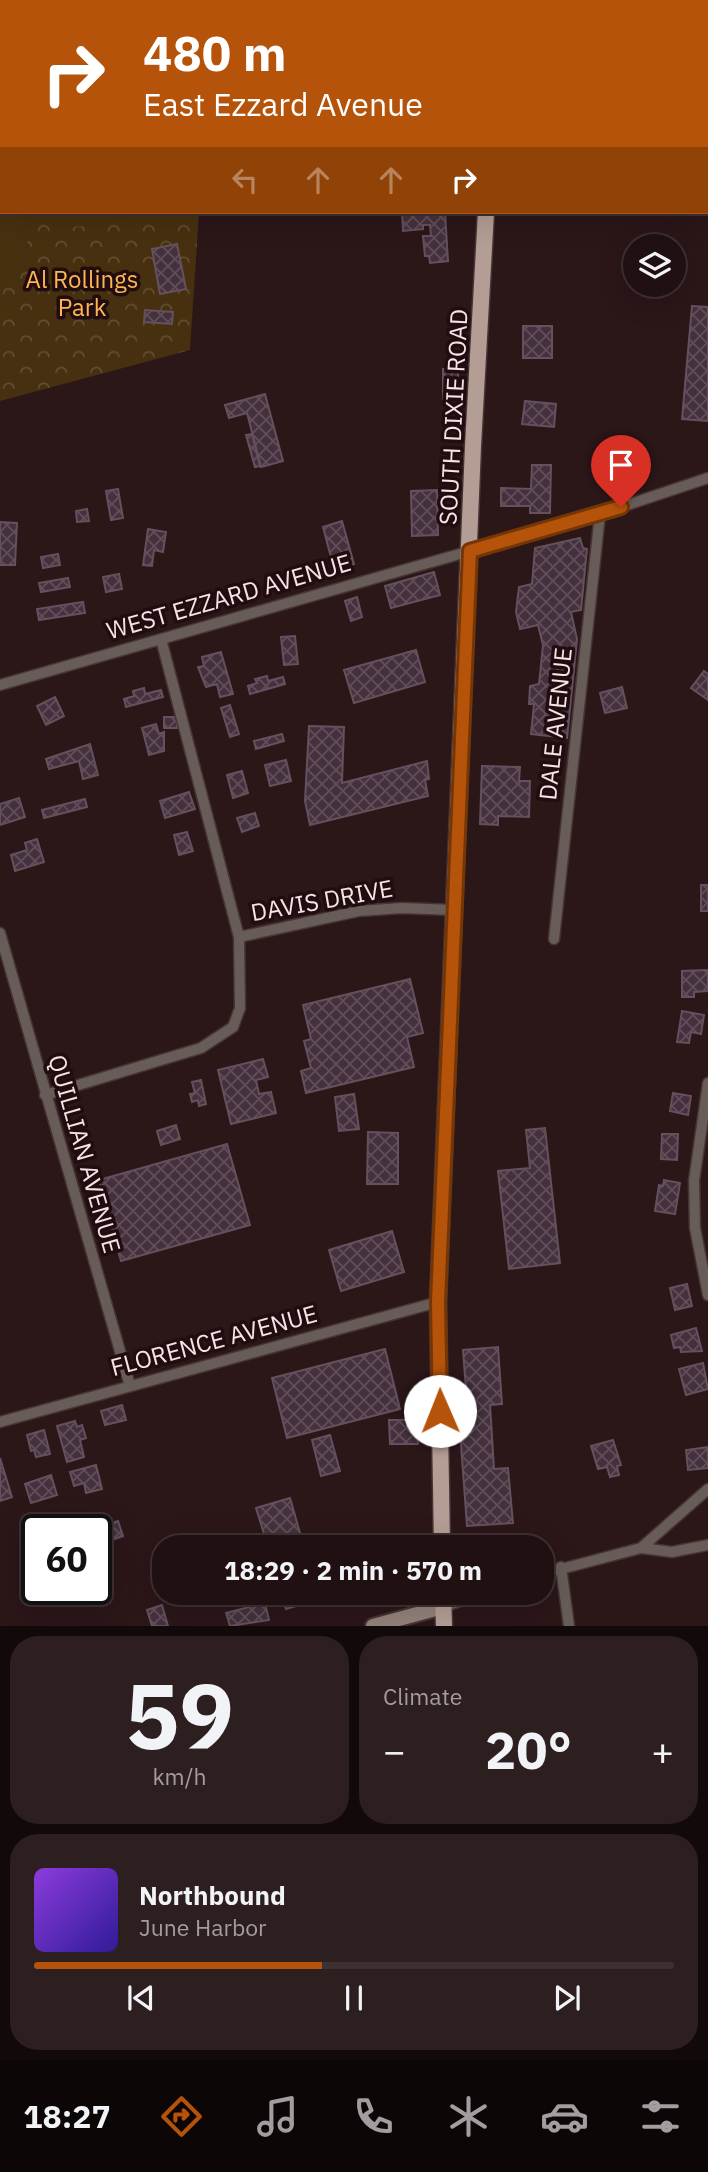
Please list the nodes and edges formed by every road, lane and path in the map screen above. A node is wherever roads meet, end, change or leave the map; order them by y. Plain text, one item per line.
1 (486, 214) edge
2 (708, 478) edge
3 (600, 514) junction
4 (470, 551) junction
5 (161, 639) junction
6 (0, 685) edge
7 (454, 910) junction
8 (0, 933) edge
9 (239, 937) junction
10 (554, 939) dead end
11 (708, 1083) edge
12 (45, 1095) junction
13 (708, 1295) edge
14 (438, 1302) junction
15 (130, 1386) junction
16 (0, 1422) edge
17 (708, 1489) edge
18 (442, 1535) edge
19 (708, 1545) edge
20 (641, 1548) junction
21 (561, 1567) junction
22 (554, 1570) edge
23 (430, 1605) edge
24 (443, 1605) edge
25 (373, 1626) edge
26 (444, 1626) edge
27 (569, 1626) edge

1 - 4 main road, SOUTH DIXIE ROAD
2 - 3 street, WEST EZZARD AVENUE
3 - 4 street, WEST EZZARD AVENUE
3 - 10 street, DALE AVENUE
4 - 5 street, WEST EZZARD AVENUE
4 - 7 main road, SOUTH DIXIE ROAD
5 - 6 street, WEST EZZARD AVENUE
5 - 9 street
7 - 9 street, DAVIS DRIVE
7 - 14 main road, SOUTH DIXIE ROAD
8 - 12 street, QUILLIAN AVENUE
9 - 12 street, DAVIS DRIVE
11 - 13 street
12 - 15 street, QUILLIAN AVENUE
14 - 15 street, FLORENCE AVENUE
14 - 18 main road, SOUTH DIXIE ROAD
15 - 16 street, FLORENCE AVENUE
17 - 20 street
19 - 20 street
20 - 21 street
21 - 22 street
21 - 27 street
23 - 25 street
24 - 26 main road

